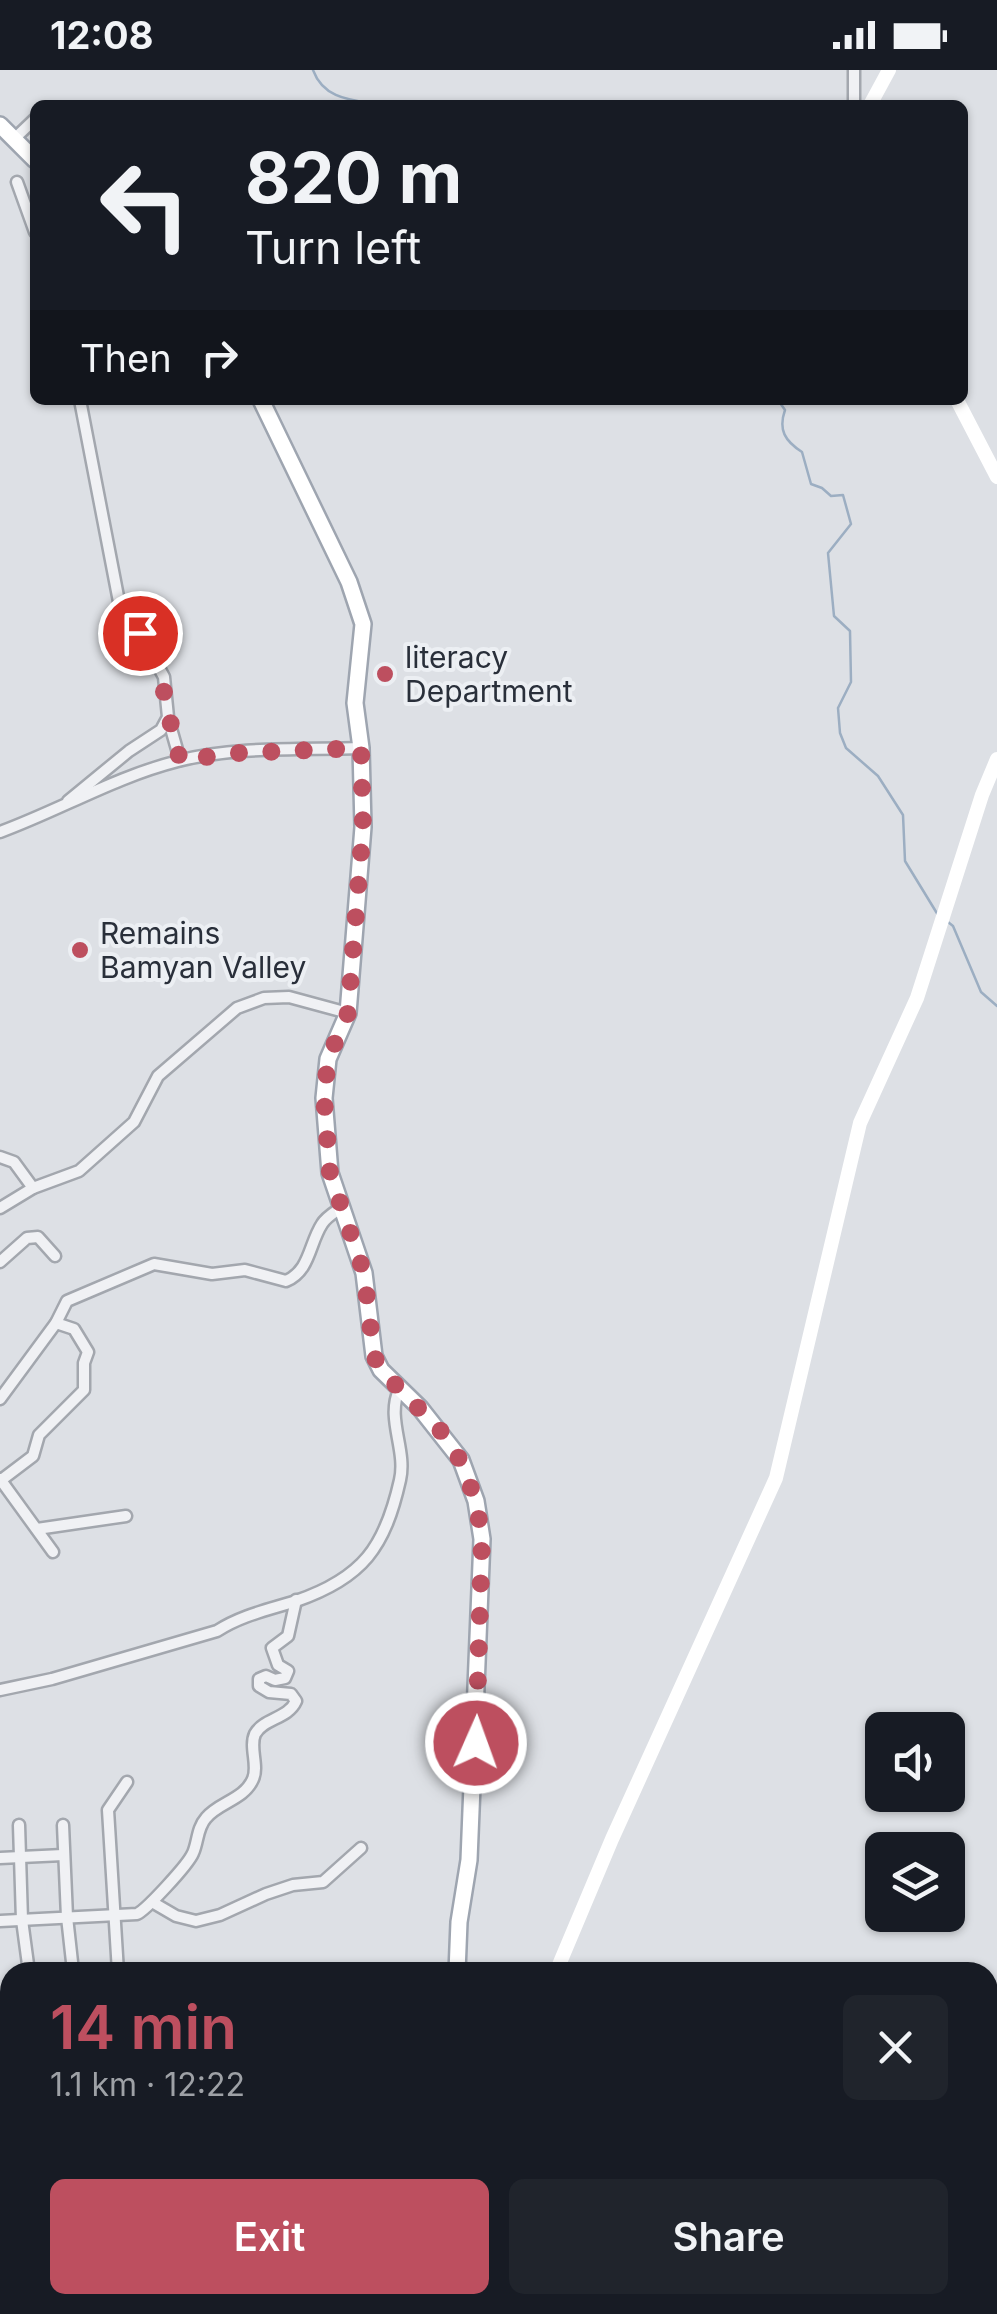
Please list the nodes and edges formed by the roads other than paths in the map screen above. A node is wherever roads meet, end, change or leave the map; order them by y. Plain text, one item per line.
1 (854, 70) edge
2 (888, 70) edge
3 (854, 100) edge
4 (873, 100) edge
5 (30, 124) edge
6 (0, 125) edge
7 (13, 140) junction
8 (30, 155) edge
9 (17, 182) dead end
10 (30, 218) edge
11 (81, 405) edge
12 (263, 405) edge
13 (959, 405) edge
14 (997, 476) edge
15 (168, 717) junction
16 (361, 748) junction
17 (997, 759) edge
18 (180, 760) junction
19 (68, 801) junction
20 (0, 832) edge
21 (348, 1013) junction
22 (0, 1156) edge
23 (32, 1188) junction
24 (342, 1207) junction
25 (0, 1208) edge
26 (55, 1256) dead end
27 (0, 1262) edge
28 (56, 1323) junction
29 (399, 1390) junction
30 (0, 1400) edge
31 (0, 1480) edge
32 (126, 1516) dead end
33 (37, 1529) junction
34 (54, 1552) dead end
35 (296, 1600) junction
36 (0, 1690) edge
37 (127, 1782) dead end
38 (19, 1824) dead end
39 (63, 1825) dead end
40 (361, 1848) dead end
41 (63, 1855) junction
42 (20, 1857) junction
43 (0, 1858) edge
44 (152, 1902) junction
45 (112, 1914) junction
46 (66, 1918) junction
47 (22, 1920) junction
48 (0, 1921) edge
49 (28, 1962) edge
50 (73, 1962) edge
51 (117, 1962) edge
52 (457, 1962) edge
53 (560, 1962) edge

1 - 3 street
2 - 4 main road
5 - 7 street
6 - 7 main road
7 - 8 main road
9 - 10 street
11 - 15 street
12 - 16 main road
13 - 14 main road
15 - 18 street
15 - 19 street
16 - 18 street
16 - 21 main road
17 - 53 main road
18 - 19 street
19 - 20 street
21 - 23 street
21 - 24 main road
22 - 23 street
23 - 25 street
24 - 28 street
24 - 29 main road
26 - 27 street
28 - 30 street
28 - 31 street
29 - 35 street
29 - 52 main road
31 - 33 street
32 - 33 street
33 - 34 street
35 - 36 street
35 - 44 street
37 - 45 street
38 - 42 street
39 - 41 street
40 - 44 street
41 - 42 street
41 - 46 street
42 - 43 street
42 - 47 street
44 - 45 street
45 - 46 street
45 - 51 street
46 - 47 street
46 - 50 street
47 - 48 street
47 - 49 street

